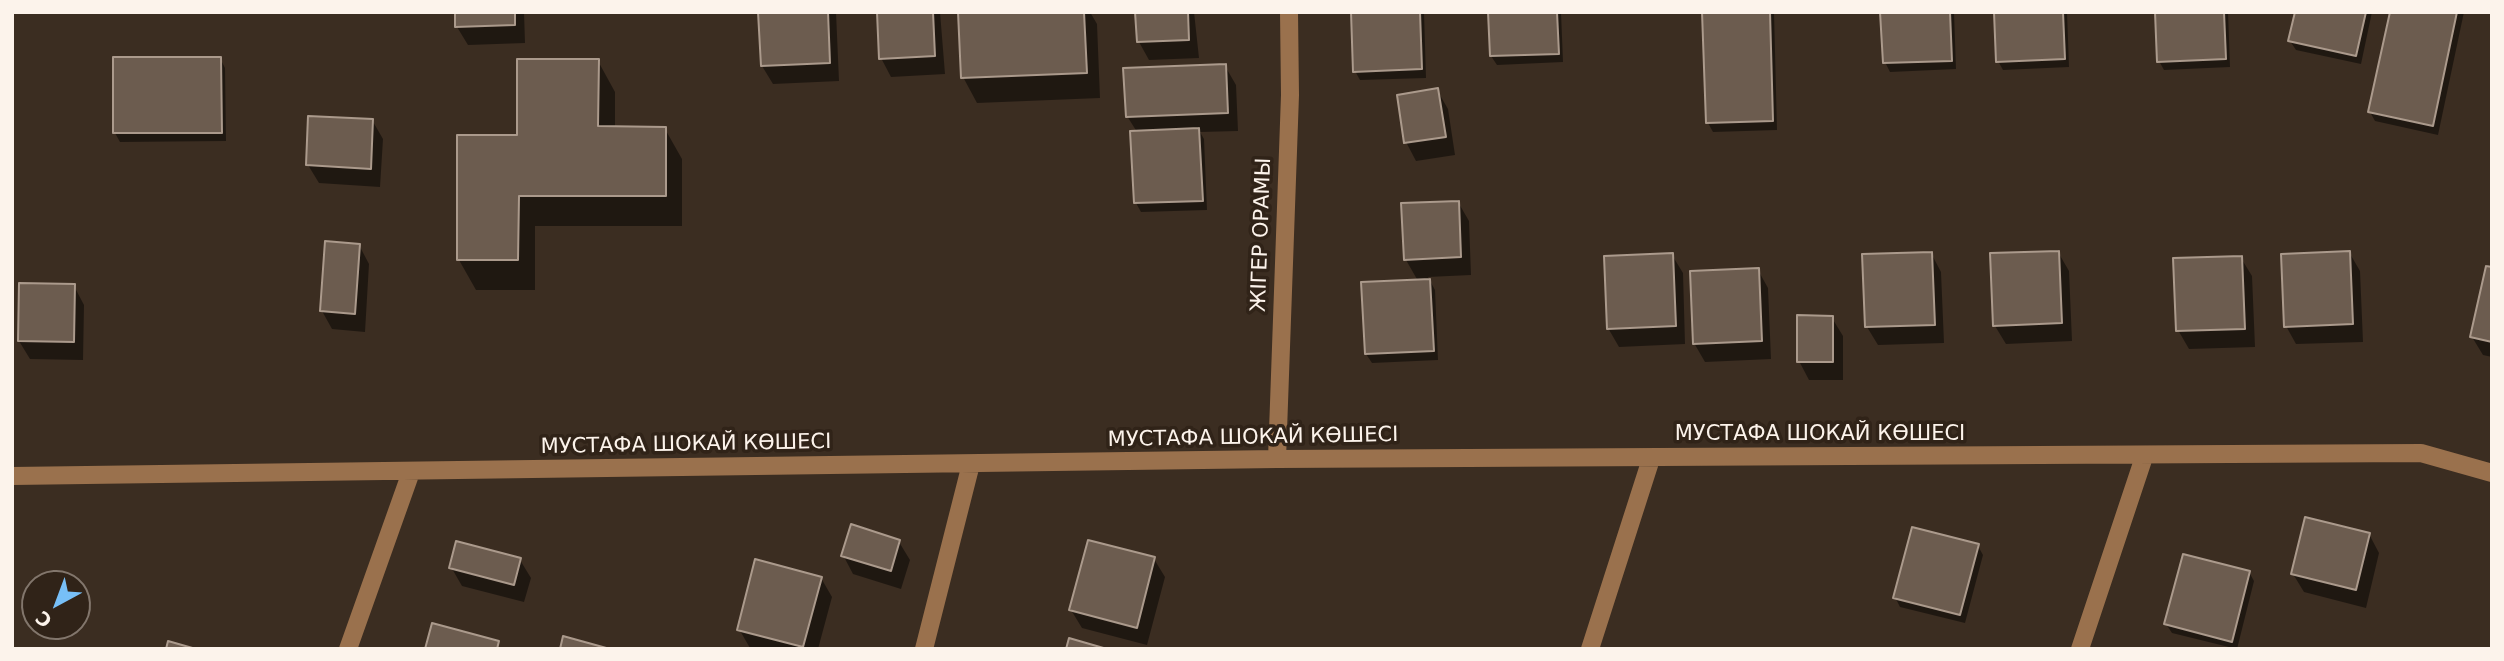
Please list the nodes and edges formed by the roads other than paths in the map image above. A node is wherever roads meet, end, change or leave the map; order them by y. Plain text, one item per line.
1 (1289, 12) edge
2 (2144, 457) junction
3 (1278, 459) junction
4 (1651, 459) junction
5 (971, 464) junction
6 (411, 472) junction
7 (2492, 473) edge
8 (12, 476) edge
9 (348, 649) edge
10 (924, 649) edge
11 (1590, 649) edge
12 (2080, 649) edge

1 - 3 street, ЖІГЕР ОРАМЫ
2 - 4 street, МУСТАФА ШОКАЙ КӨШЕСІ
2 - 7 street, МУСТАФА ШОКАЙ КӨШЕСІ
2 - 12 street
3 - 4 street, МУСТАФА ШОКАЙ КӨШЕСІ
3 - 5 street, МУСТАФА ШОКАЙ КӨШЕСІ
4 - 11 street
5 - 6 street, МУСТАФА ШОКАЙ КӨШЕСІ
5 - 10 street
6 - 8 street, МУСТАФА ШОКАЙ КӨШЕСІ
6 - 9 street

